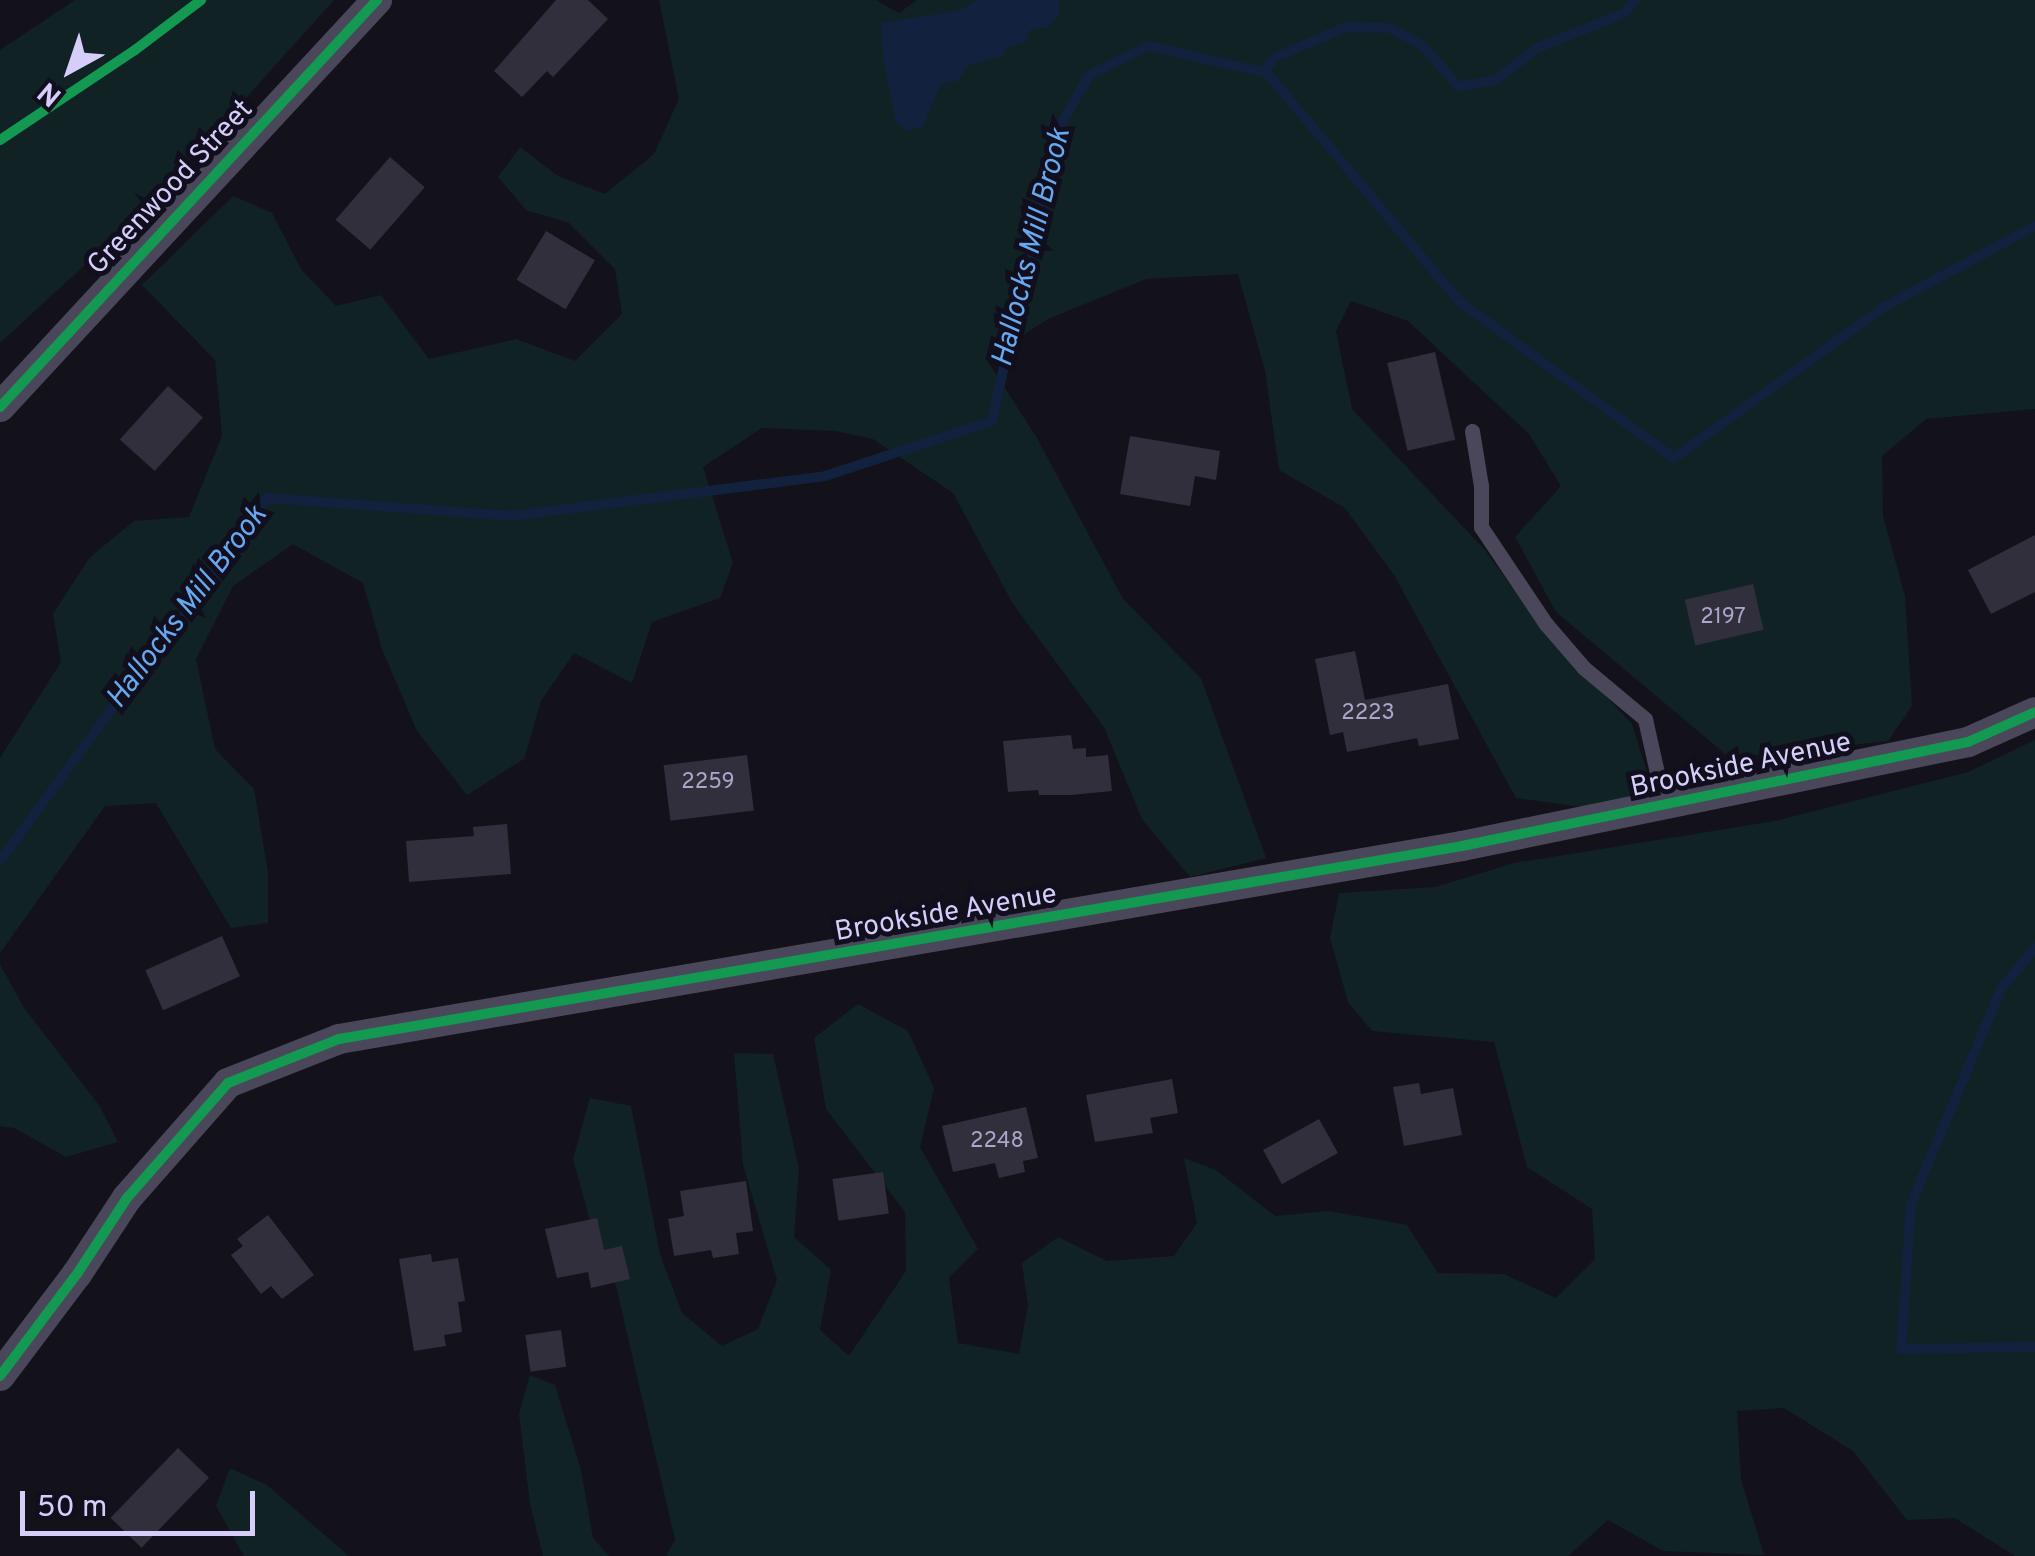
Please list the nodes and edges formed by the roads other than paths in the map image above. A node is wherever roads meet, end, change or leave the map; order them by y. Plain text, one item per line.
1 (376, 0) edge
2 (0, 406) edge
3 (1472, 431) dead end
4 (2035, 712) edge
5 (1664, 804) junction
6 (0, 1376) edge

1 - 2 street, Greenwood Street
3 - 5 lane
4 - 5 street, Brookside Avenue
5 - 6 street, Brookside Avenue

